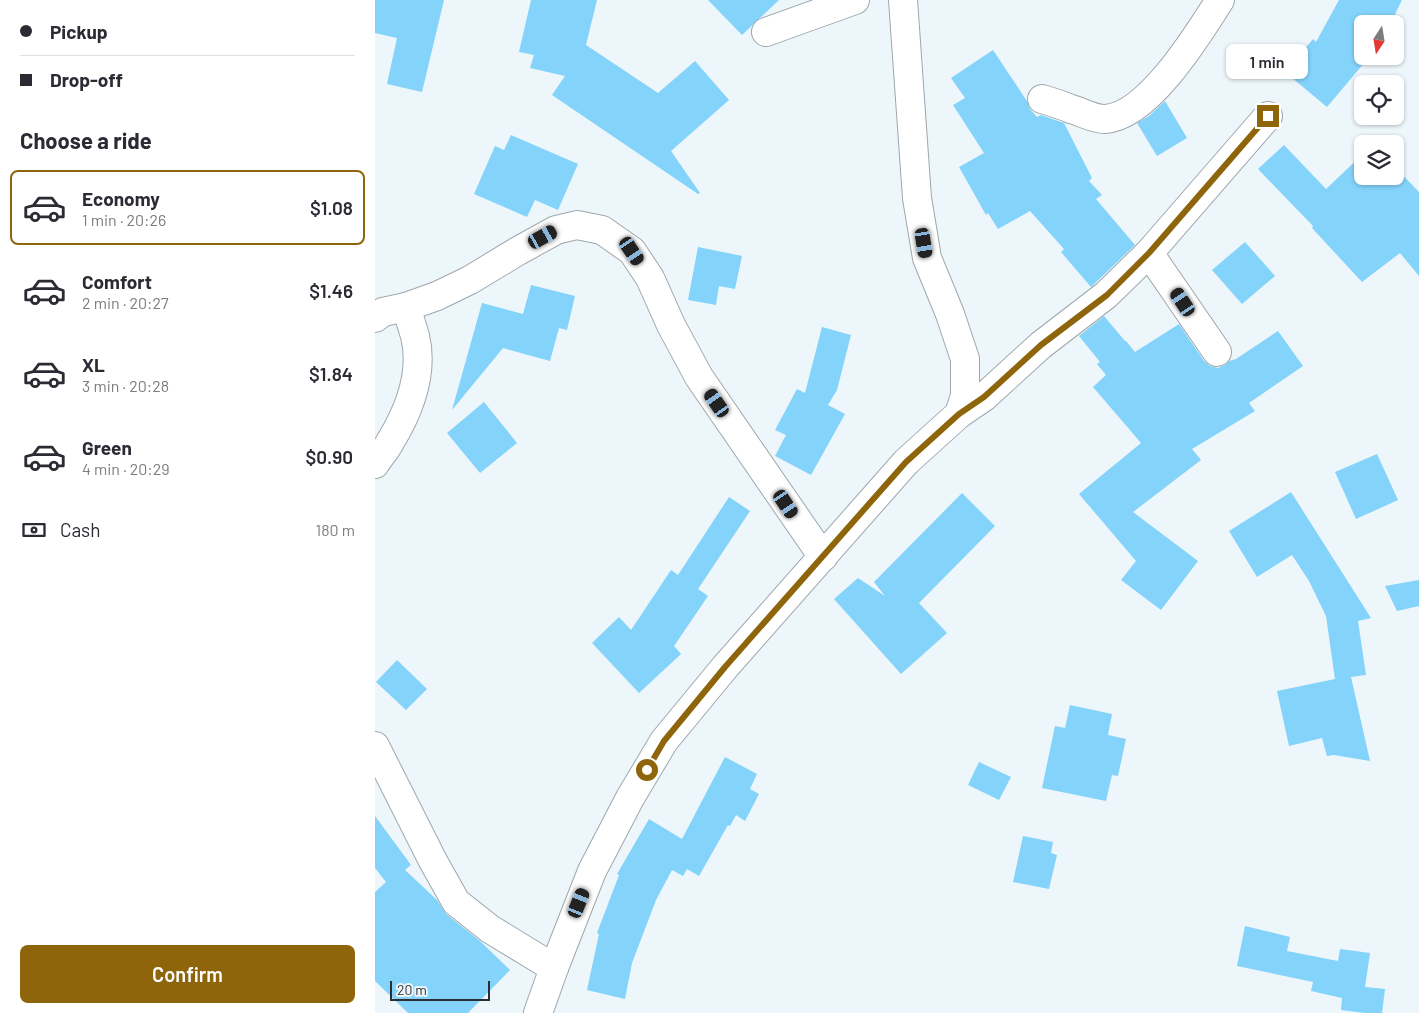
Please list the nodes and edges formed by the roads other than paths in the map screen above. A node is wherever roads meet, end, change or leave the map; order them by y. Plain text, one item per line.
1 (855, 0) edge
2 (903, 0) edge
3 (1220, 0) edge
4 (765, 32) dead end
5 (1042, 99) dead end
6 (1268, 116) dead end
7 (1149, 253) junction
8 (406, 307) junction
9 (375, 318) edge
10 (1217, 352) dead end
11 (959, 414) junction
12 (375, 464) edge
13 (823, 557) junction
14 (375, 746) edge
15 (554, 968) junction
16 (538, 1013) edge

1 - 4 street
2 - 11 street
3 - 5 street
6 - 7 street
7 - 10 street
7 - 11 street
8 - 9 street
8 - 12 street
8 - 13 street
11 - 13 street
13 - 15 street
14 - 15 street
15 - 16 street

